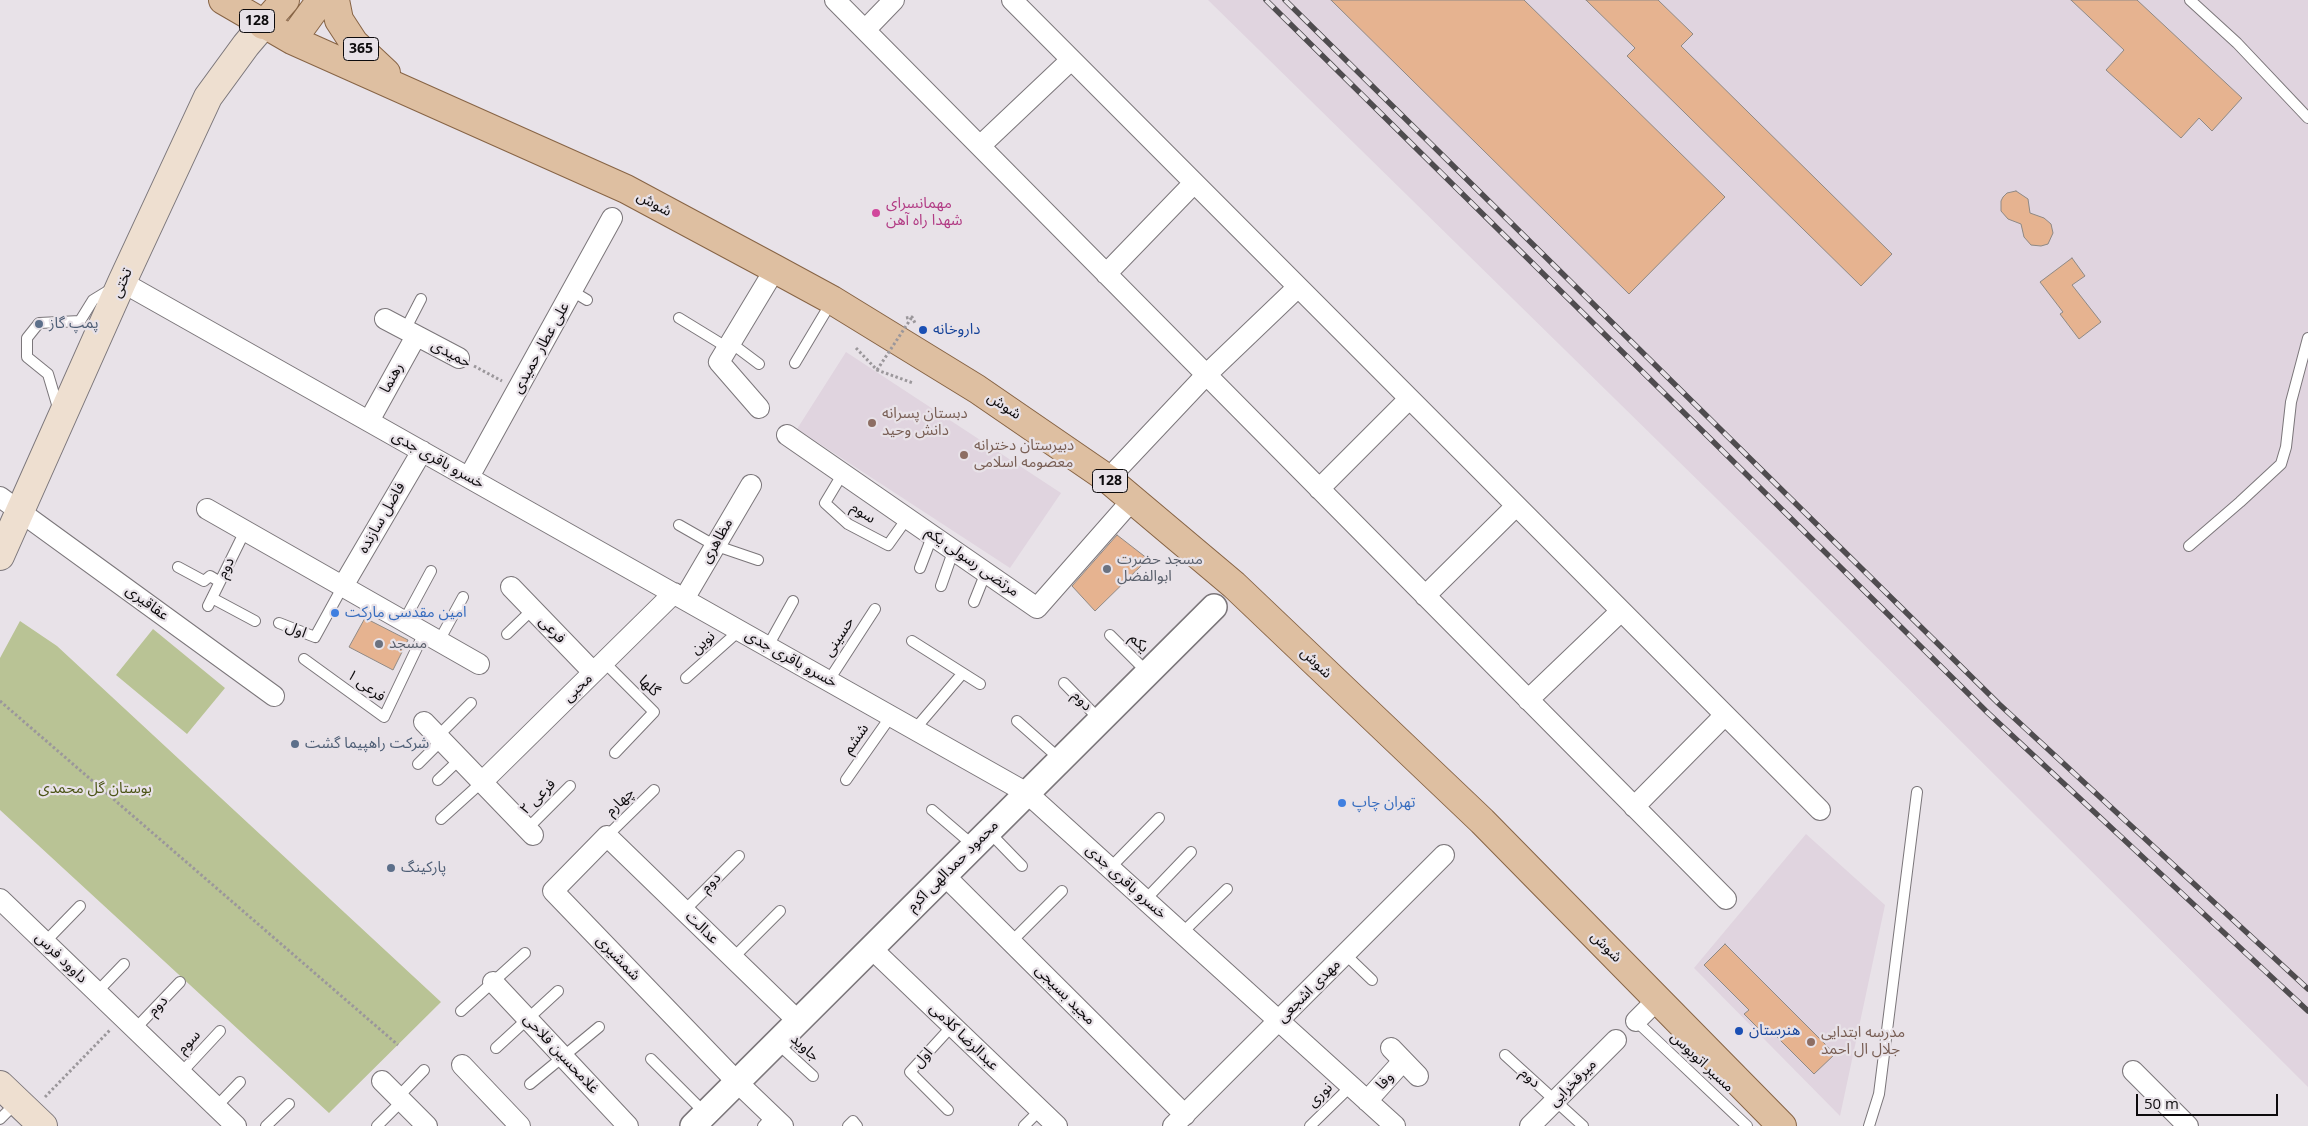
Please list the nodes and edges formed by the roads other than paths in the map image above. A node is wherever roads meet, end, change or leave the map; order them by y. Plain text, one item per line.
1 (223, 0) edge
2 (286, 0) edge
3 (318, 0) edge
4 (835, 0) edge
5 (894, 0) edge
6 (1012, 0) edge
7 (2190, 0) edge
8 (263, 25) junction
9 (865, 30) junction
10 (292, 40) junction
11 (1071, 60) junction
12 (402, 87) junction
13 (2308, 118) edge
14 (980, 146) junction
15 (1194, 183) junction
16 (612, 218) dead end
17 (775, 269) junction
18 (1106, 274) junction
19 (122, 282) junction
20 (1297, 288) junction
21 (421, 299) dead end
22 (832, 300) junction
23 (679, 318) dead end
24 (385, 319) dead end
25 (411, 333) junction
26 (2308, 338) edge
27 (726, 351) junction
28 (459, 358) road end
29 (795, 363) dead end
30 (759, 364) dead end
31 (1206, 375) junction
32 (1409, 399) junction
33 (759, 408) dead end
34 (61, 419) junction
35 (369, 421) junction
36 (788, 435) dead end
37 (422, 451) junction
38 (843, 473) junction
39 (469, 477) junction
40 (1108, 479) junction
41 (751, 485) dead end
42 (1319, 489) junction
43 (1133, 499) junction
44 (10, 505) edge
45 (1516, 506) junction
46 (207, 509) dead end
47 (908, 517) junction
48 (679, 525) dead end
49 (245, 531) junction
50 (933, 534) junction
51 (714, 545) junction
52 (2188, 546) dead end
53 (954, 549) junction
54 (0, 556) edge
55 (758, 560) dead end
56 (178, 567) dead end
57 (920, 568) dead end
58 (431, 571) dead end
59 (986, 572) junction
60 (220, 582) junction
61 (343, 586) junction
62 (942, 586) dead end
63 (511, 587) dead end
64 (679, 596) junction
65 (1425, 596) junction
66 (463, 597) dead end
67 (792, 601) dead end
68 (974, 602) dead end
69 (1214, 607) dead end
70 (533, 609) junction
71 (875, 609) dead end
72 (1621, 611) junction
73 (255, 621) dead end
74 (404, 621) junction
75 (279, 623) dead end
76 (740, 630) junction
77 (507, 634) dead end
78 (1110, 635) dead end
79 (432, 637) junction
80 (912, 641) dead end
81 (768, 646) junction
82 (304, 659) dead end
83 (479, 664) dead end
84 (598, 667) junction
85 (1147, 672) junction
86 (962, 674) junction
87 (686, 678) dead end
88 (828, 680) junction
89 (1064, 683) dead end
90 (980, 684) dead end
91 (274, 696) dead end
92 (1528, 700) junction
93 (471, 703) dead end
94 (1725, 715) junction
95 (891, 716) junction
96 (1100, 720) junction
97 (1017, 721) dead end
98 (424, 722) dead end
99 (915, 729) junction
100 (440, 738) junction
101 (614, 753) dead end
102 (460, 759) junction
103 (1060, 759) junction
104 (418, 764) dead end
105 (438, 780) dead end
106 (846, 780) dead end
107 (482, 782) junction
108 (570, 786) dead end
109 (654, 790) dead end
110 (1027, 792) junction
111 (1917, 792) dead end
112 (1634, 807) junction
113 (932, 810) dead end
114 (1820, 810) dead end
115 (1159, 818) dead end
116 (442, 819) dead end
117 (530, 832) joint
118 (607, 836) junction
119 (981, 838) junction
120 (1191, 852) dead end
121 (1444, 855) dead end
122 (739, 856) dead end
123 (1022, 866) dead end
124 (1110, 868) junction
125 (944, 875) junction
126 (1228, 889) dead end
127 (1062, 891) dead end
128 (0, 899) edge
129 (1726, 899) dead end
130 (1146, 900) junction
131 (80, 906) dead end
132 (684, 911) junction
133 (780, 911) dead end
134 (1182, 933) junction
135 (45, 942) junction
136 (1011, 942) junction
137 (871, 948) junction
138 (525, 954) dead end
139 (1345, 954) junction
140 (733, 958) junction
141 (124, 964) dead end
142 (1372, 980) dead end
143 (180, 982) dead end
144 (493, 982) junction
145 (558, 991) dead end
146 (97, 992) junction
147 (1658, 999) junction
148 (461, 1010) dead end
149 (527, 1018) junction
150 (798, 1021) junction
151 (1279, 1021) junction
152 (1636, 1021) joint
153 (129, 1023) junction
154 (599, 1026) dead end
155 (952, 1026) junction
156 (220, 1032) dead end
157 (1616, 1040) dead end
158 (776, 1042) junction
159 (496, 1048) dead end
160 (562, 1055) junction
161 (1505, 1055) dead end
162 (651, 1059) dead end
163 (462, 1064) dead end
164 (424, 1070) dead end
165 (2133, 1071) dead end
166 (181, 1073) junction
167 (813, 1076) dead end
168 (1418, 1076) dead end
169 (382, 1081) dead end
170 (240, 1082) dead end
171 (737, 1082) junction
172 (530, 1084) dead end
173 (1351, 1086) junction
174 (400, 1099) junction
175 (1368, 1101) junction
176 (1555, 1101) junction
177 (289, 1104) dead end
178 (216, 1107) junction
179 (948, 1110) dead end
180 (1040, 1110) junction
181 (699, 1120) edge
182 (1179, 1120) edge
183 (773, 1123) edge
184 (236, 1126) edge
185 (266, 1126) edge
186 (377, 1126) edge
187 (427, 1126) edge
188 (520, 1126) edge
189 (628, 1126) edge
190 (848, 1126) edge
191 (857, 1126) edge
192 (1024, 1126) edge
193 (1056, 1126) edge
194 (1310, 1126) edge
195 (1395, 1126) edge
196 (1530, 1126) edge
197 (1583, 1126) edge
198 (1747, 1126) edge
199 (1782, 1126) edge
200 (1869, 1126) edge
201 (2188, 1126) edge

1 - 8 main road, شوش / 128
2 - 8 main road
3 - 10 main road, 365
3 - 12 main road, 365
4 - 9 street
5 - 9 street
6 - 11 street
7 - 13 lane
8 - 10 main road, شوش / 128
8 - 19 main road, تختی
9 - 14 street
10 - 12 main road, شوش / 128
11 - 14 street
11 - 15 street
12 - 17 main road, شوش / 128
14 - 18 street
15 - 18 street
15 - 20 street
16 - 39 street, علی عطار حمیدی
17 - 22 main road, شوش / 128
17 - 27 street
18 - 31 street
19 - 34 main road, تختی
19 - 34 lane
19 - 35 street, خسرو باقری جدی
20 - 31 street
20 - 32 street
21 - 25 lane
22 - 29 lane
22 - 40 main road, شوش / 128
23 - 27 lane
24 - 25 street, حمیدی
25 - 28 street, حمیدی
25 - 35 street, رهنما
26 - 52 lane
27 - 30 lane
27 - 33 street
31 - 40 street
31 - 42 street
32 - 42 street
32 - 45 street
34 - 44 main road, تختی
35 - 37 street, خسرو باقری جدی
36 - 38 street, مرتضی رسولی یکم
37 - 39 street, خسرو باقری جدی
37 - 61 street, فاضل سازنده
38 - 47 street, مرتضی رسولی یکم
38 - 47 lane, سوم
39 - 64 street, خسرو باقری جدی
40 - 43 main road, شوش / 128
41 - 51 street, مظاهری
42 - 65 street
43 - 59 street, مرتضی رسولی یکم
43 - 147 main road, شوش / 128
44 - 54 main road, تختی
44 - 91 street, عقاقیری
45 - 65 street
45 - 72 street
46 - 49 street
47 - 50 street, مرتضی رسولی یکم
48 - 51 lane
49 - 60 lane, دوم
49 - 61 street
50 - 53 street, مرتضی رسولی یکم
50 - 57 lane
51 - 55 lane
51 - 64 street, مظاهری
53 - 59 street, مرتضی رسولی یکم
53 - 62 lane
56 - 60 lane
58 - 74 lane
59 - 68 lane
60 - 73 lane, دوم
61 - 74 street
61 - 75 lane, اول
63 - 70 street, فرعی
64 - 76 street, خسرو باقری جدی
64 - 84 street, محبی
65 - 92 street
66 - 79 lane
67 - 81 lane
69 - 85 street, محمود حمدالهی اکرم
70 - 77 lane
70 - 84 street, فرعی
71 - 88 lane, حسینی
72 - 92 street
72 - 94 street
74 - 79 street
76 - 81 street, خسرو باقری جدی
76 - 87 lane, نوین
78 - 85 lane, یکم
79 - 82 lane, فرعی ۱
79 - 83 street
80 - 86 lane
81 - 88 street, خسرو باقری جدی
84 - 101 lane, گلها
84 - 107 street, محبی
85 - 96 street, محمود حمدالهی اکرم
86 - 90 lane
86 - 99 lane
88 - 95 street, خسرو باقری جدی
89 - 96 lane, دوم
92 - 112 street
93 - 100 lane
94 - 112 street
94 - 114 street
95 - 99 street, خسرو باقری جدی
95 - 106 lane, ششم
96 - 103 street, محمود حمدالهی اکرم
97 - 103 lane
98 - 100 street
99 - 110 street, خسرو باقری جدی
100 - 102 street
100 - 104 lane
102 - 105 lane
102 - 107 street
103 - 110 street, محمود حمدالهی اکرم
107 - 116 lane
107 - 117 street
108 - 117 lane, فرعی ۲
109 - 118 lane, چهارم
110 - 119 street, محمود حمدالهی اکرم
110 - 124 street, خسرو باقری جدی
111 - 200 lane
112 - 129 street
113 - 119 lane
115 - 124 lane
118 - 132 street, عدالت
118 - 171 street, شمشیری
119 - 123 lane
119 - 125 street, محمود حمدالهی اکرم
120 - 130 lane
121 - 139 street, مهدی اشجعی
122 - 132 lane, دوم
124 - 130 street, خسرو باقری جدی
125 - 136 street, مجید بسیجی
125 - 137 street, محمود حمدالهی اکرم
126 - 134 lane
127 - 136 lane
128 - 135 street, داوود فرس
130 - 134 street, خسرو باقری جدی
131 - 135 lane
132 - 140 street, عدالت
133 - 140 lane
134 - 151 street, خسرو باقری جدی
135 - 146 street, داوود فرس
136 - 182 street, مجید بسیجی
137 - 150 street, محمود حمدالهی اکرم
137 - 155 street, عبدالرضا کلامی
138 - 144 lane
139 - 142 lane
139 - 151 street, مهدی اشجعی
140 - 150 street, عدالت
141 - 146 lane
143 - 153 lane, دوم
144 - 148 lane
144 - 149 street, غلامحسین فلاحی
145 - 149 lane
146 - 153 street, داوود فرس
147 - 152 street
147 - 199 main road, شوش / 128
149 - 159 lane
149 - 160 street, غلامحسین فلاحی
150 - 158 street, محمود حمدالهی اکرم
151 - 173 street, خسرو باقری جدی
151 - 182 street, مهدی اشجعی
152 - 198 lane, مسیر اتوبوس
153 - 166 street, داوود فرس
154 - 160 lane
155 - 179 lane, اول
155 - 180 street, عبدالرضا کلامی
156 - 166 lane, سوم
157 - 176 street, میرفخرایی
158 - 167 lane, جاوید
158 - 171 street, محمود حمدالهی اکرم
160 - 172 lane
160 - 189 street, غلامحسین فلاحی
161 - 176 lane, دوم
162 - 181 lane
163 - 188 street
164 - 174 lane
165 - 201 street
166 - 178 street, داوود فرس
168 - 175 street, وفا
169 - 174 street
170 - 178 lane
171 - 181 street, محمود حمدالهی اکرم
171 - 183 street
173 - 175 street, خسرو باقری جدی
173 - 194 lane, نوری
174 - 186 lane
174 - 187 street
175 - 195 street, خسرو باقری جدی
176 - 196 street, میرفخرایی
176 - 197 lane
177 - 185 lane
178 - 184 street, داوود فرس
180 - 192 lane
180 - 193 street, عبدالرضا کلامی
190 - 191 lane

